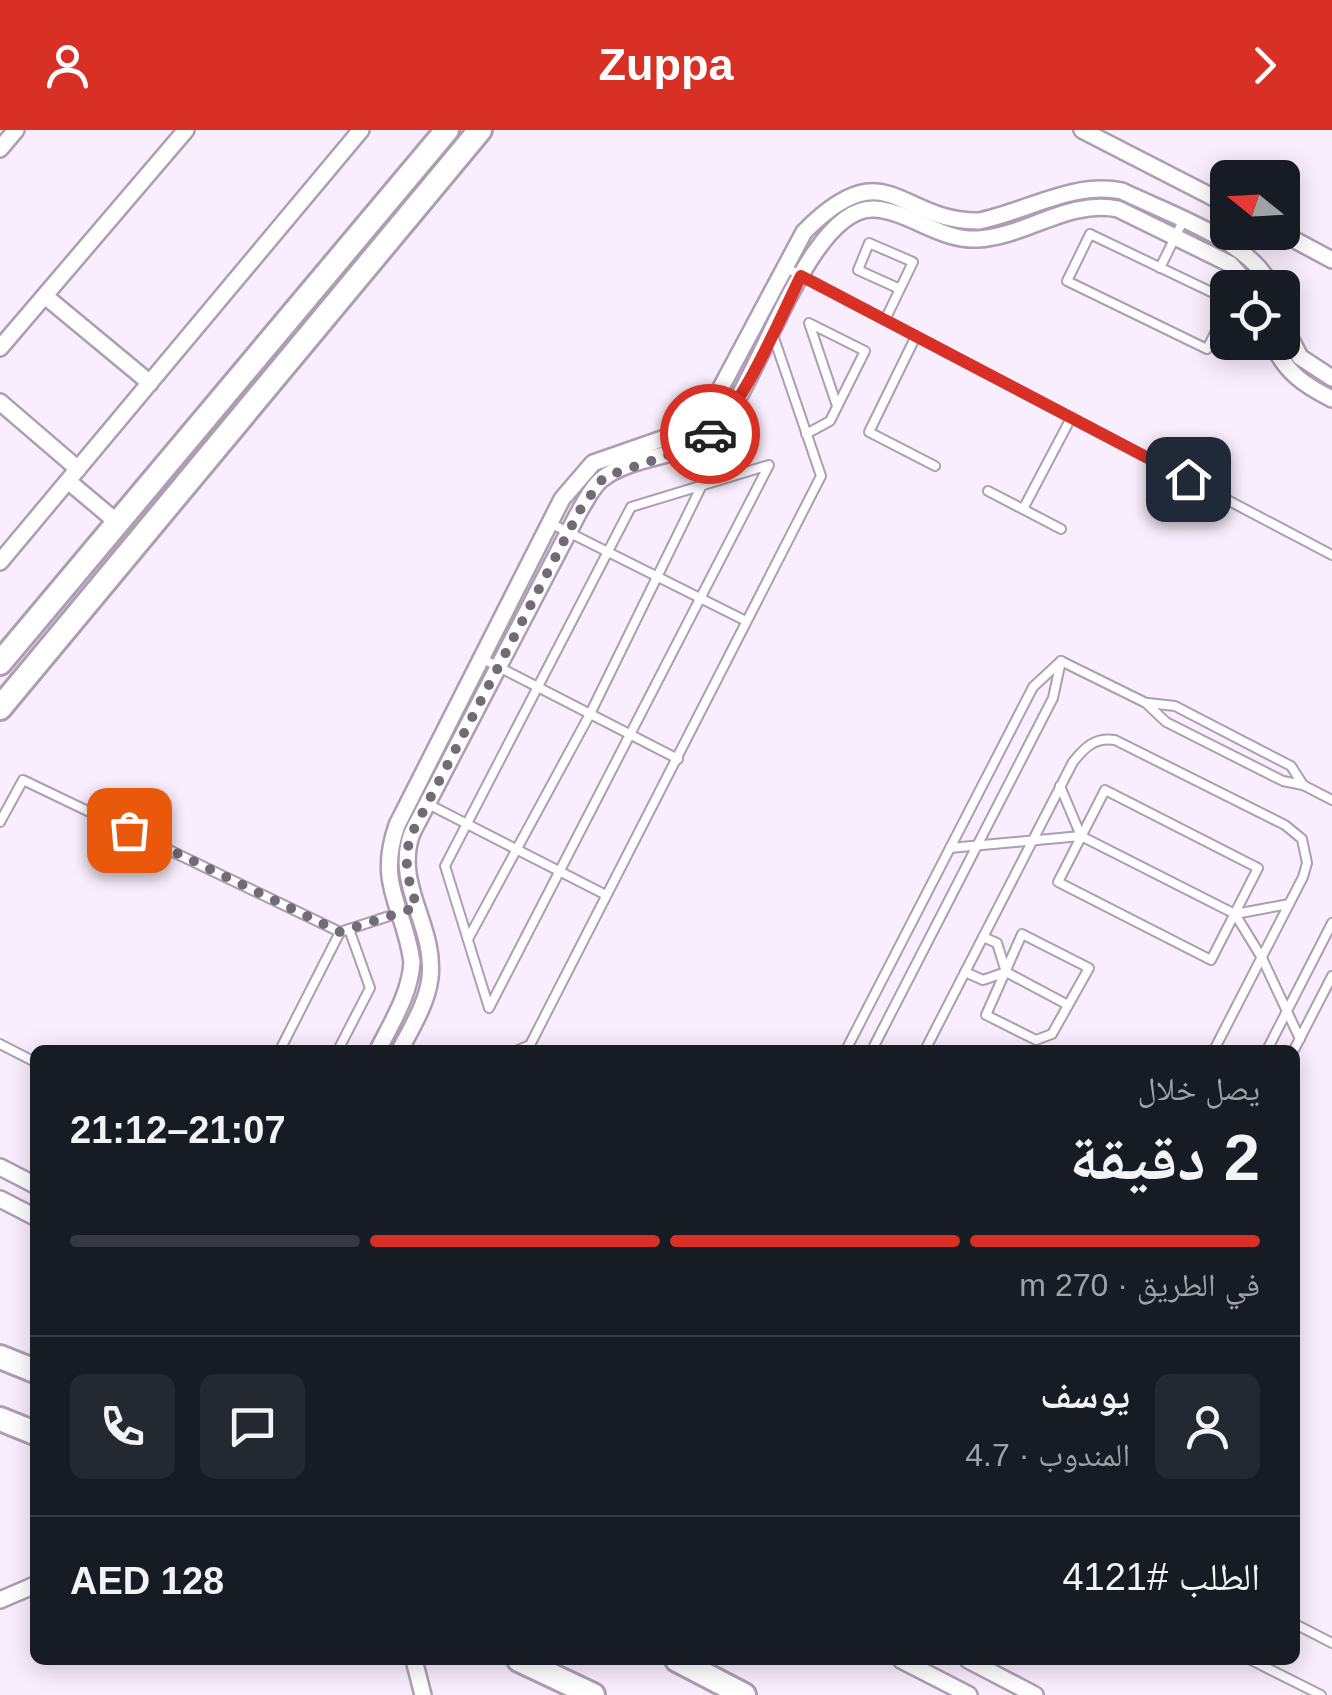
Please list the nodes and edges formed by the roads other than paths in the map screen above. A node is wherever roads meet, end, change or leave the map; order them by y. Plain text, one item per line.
1 (16, 130) edge
2 (186, 130) edge
3 (361, 130) edge
4 (447, 130) edge
5 (480, 130) edge
6 (1082, 130) edge
7 (0, 149) edge
8 (1210, 196) edge
9 (1184, 221) junction
10 (1176, 237) junction
11 (1300, 243) edge
12 (1332, 260) edge
13 (785, 268) junction
14 (1160, 268) junction
15 (1236, 270) edge
16 (1260, 270) edge
17 (801, 276) junction
18 (900, 289) junction
19 (1210, 294) edge
20 (44, 296) junction
21 (886, 320) junction
22 (772, 333) junction
23 (916, 336) junction
24 (1210, 343) edge
25 (0, 348) edge
26 (1300, 357) edge
27 (1280, 360) edge
28 (1332, 378) edge
29 (150, 383) junction
30 (1332, 399) edge
31 (0, 402) edge
32 (837, 406) junction
33 (1071, 418) junction
34 (806, 434) junction
35 (935, 466) dead end
36 (73, 475) junction
37 (702, 486) junction
38 (988, 491) dead end
39 (1023, 509) junction
40 (118, 523) junction
41 (550, 523) junction
42 (1062, 529) dead end
43 (568, 532) junction
44 (1332, 540) edge
45 (608, 552) junction
46 (1329, 553) edge
47 (0, 562) edge
48 (656, 576) junction
49 (701, 599) junction
50 (746, 622) junction
51 (481, 658) junction
52 (1060, 661) junction
53 (0, 663) edge
54 (498, 667) junction
55 (539, 688) junction
56 (1146, 703) junction
57 (0, 708) edge
58 (590, 714) junction
59 (630, 735) junction
60 (678, 759) junction
61 (994, 763) junction
62 (1014, 772) junction
63 (1303, 785) junction
64 (1060, 786) junction
65 (1332, 800) edge
66 (427, 804) junction
67 (0, 822) edge
68 (467, 824) junction
69 (1081, 836) junction
70 (1033, 840) junction
71 (977, 845) junction
72 (950, 848) junction
73 (517, 850) junction
74 (560, 872) junction
75 (606, 895) junction
76 (1289, 904) junction
77 (417, 907) junction
78 (400, 912) junction
79 (1235, 914) junction
80 (1332, 922) edge
81 (344, 931) junction
82 (1330, 933) edge
83 (983, 937) junction
84 (468, 940) junction
85 (1262, 958) junction
86 (966, 972) junction
87 (1006, 972) junction
88 (1332, 976) edge
89 (1068, 1005) junction
90 (1287, 1011) junction
91 (862, 1018) junction
92 (883, 1028) junction
93 (1300, 1039) junction
94 (0, 1044) edge
95 (283, 1045) edge
96 (341, 1045) edge
97 (380, 1045) edge
98 (403, 1045) edge
99 (530, 1045) edge
100 (848, 1045) edge
101 (874, 1045) edge
102 (929, 1045) edge
103 (1217, 1045) edge
104 (1270, 1045) edge
105 (1297, 1045) edge
106 (30, 1059) edge
107 (0, 1167) edge
108 (30, 1182) edge
109 (0, 1199) edge
110 (30, 1214) edge
111 (0, 1356) edge
112 (30, 1369) edge
113 (0, 1418) edge
114 (30, 1432) edge
115 (30, 1586) edge
116 (0, 1600) edge
117 (1300, 1627) edge
118 (1332, 1643) edge
119 (415, 1665) edge
120 (527, 1665) edge
121 (687, 1665) edge
122 (912, 1665) edge
123 (980, 1665) edge
124 (1261, 1665) edge
125 (558, 1685) edge
126 (423, 1695) edge
127 (593, 1695) edge
128 (744, 1695) edge
129 (969, 1695) edge
130 (1036, 1695) edge
131 (1321, 1695) edge

1 - 7 street
2 - 20 street
3 - 29 street
4 - 40 street
5 - 57 street
6 - 8 street
9 - 10 lane
9 - 13 street
9 - 16 street
10 - 14 lane
10 - 15 street
10 - 17 street
11 - 12 street
13 - 17 lane
13 - 41 street
14 - 19 lane
14 - 24 lane
17 - 21 lane
17 - 22 street
18 - 18 lane
18 - 21 lane
20 - 25 street
20 - 29 street
21 - 23 lane
22 - 34 lane
22 - 43 street
23 - 33 lane
23 - 35 lane
26 - 28 street
27 - 30 street
29 - 36 street
31 - 36 street
32 - 32 lane
32 - 34 lane
33 - 39 lane
33 - 46 lane
34 - 50 lane
36 - 40 street
36 - 47 street
37 - 45 lane
37 - 48 lane
37 - 49 lane
38 - 39 lane
39 - 42 lane
40 - 53 street
41 - 43 lane
41 - 51 street
43 - 45 lane
43 - 54 street
44 - 46 lane
45 - 48 lane
45 - 55 lane
48 - 49 lane
48 - 58 lane
49 - 50 lane
49 - 59 lane
50 - 60 lane
51 - 54 lane
51 - 78 street
52 - 56 lane
52 - 61 lane
52 - 62 lane
54 - 55 lane
54 - 66 street
55 - 58 lane
55 - 68 lane
56 - 63 lane
56 - 63 lane
58 - 59 lane
58 - 73 lane
59 - 60 lane
59 - 74 lane
60 - 75 lane
61 - 62 lane
61 - 72 lane
62 - 71 lane
63 - 65 lane
64 - 69 lane
64 - 70 lane
64 - 76 lane
66 - 68 lane
66 - 77 street
67 - 81 lane
68 - 73 lane
68 - 84 lane
69 - 70 lane
69 - 79 lane
69 - 79 lane
69 - 79 lane
70 - 71 lane
70 - 83 lane
71 - 72 lane
71 - 92 lane
72 - 91 lane
73 - 74 lane
73 - 84 lane
74 - 75 lane
74 - 84 lane
75 - 99 lane
76 - 79 lane
76 - 85 lane
77 - 78 lane
77 - 98 street
78 - 81 lane
78 - 97 street
79 - 85 lane
80 - 82 lane
81 - 95 lane
81 - 96 lane
82 - 90 lane
83 - 86 lane
83 - 87 lane
85 - 90 lane
85 - 103 lane
86 - 87 lane
86 - 102 lane
87 - 89 lane
87 - 89 lane
87 - 89 lane
88 - 93 lane
90 - 93 lane
90 - 104 lane
91 - 92 lane
91 - 100 lane
92 - 101 lane
93 - 105 lane
94 - 106 lane
107 - 108 street
109 - 110 street
111 - 112 street
113 - 114 street
115 - 116 street
117 - 118 lane
119 - 126 street
120 - 125 street
121 - 128 street
122 - 129 street
123 - 130 street
124 - 131 lane
125 - 127 street

